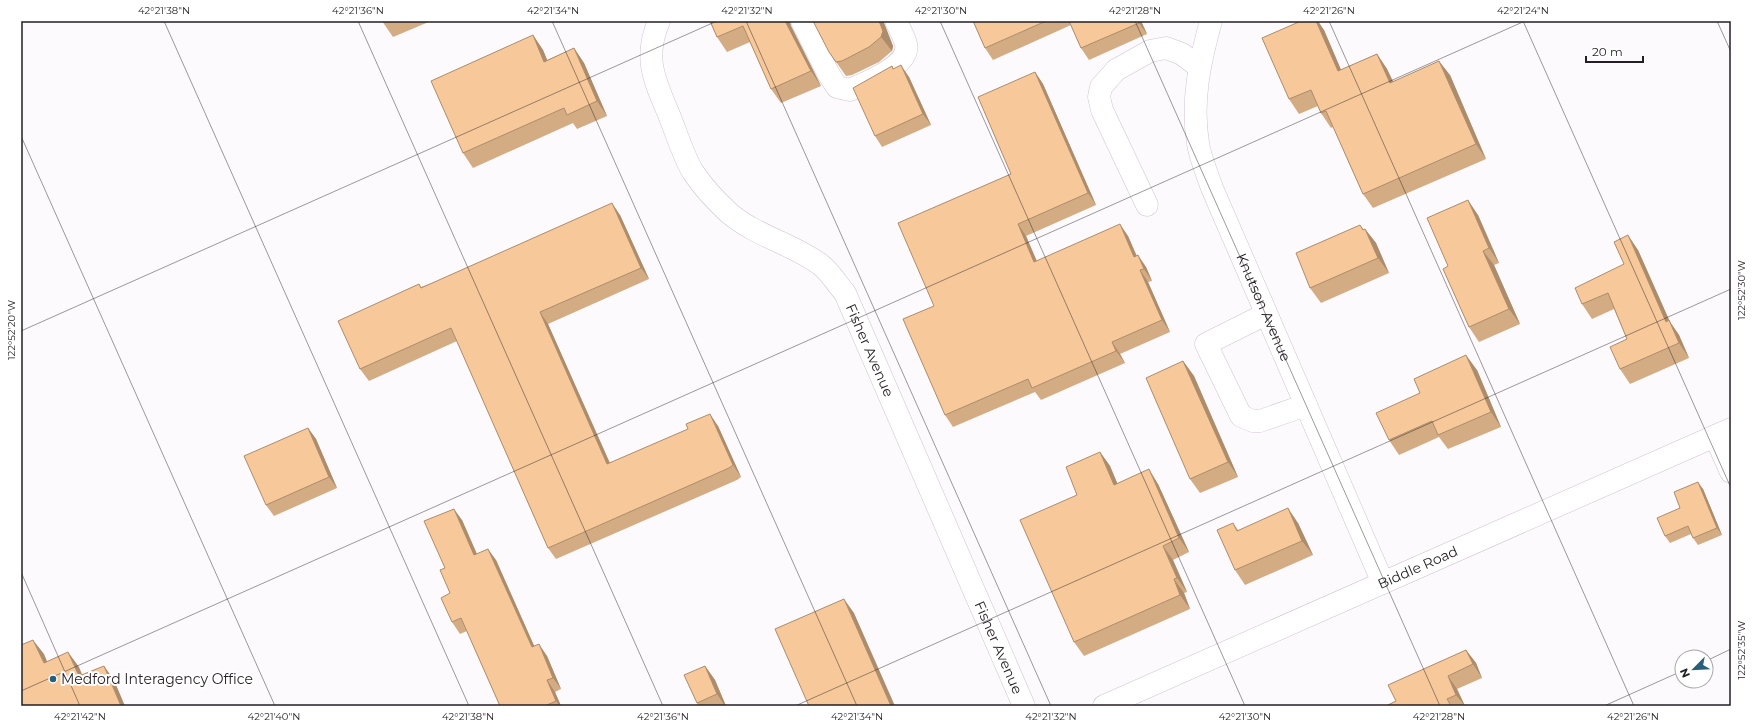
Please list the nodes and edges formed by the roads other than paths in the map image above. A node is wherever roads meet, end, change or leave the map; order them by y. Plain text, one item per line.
1 (659, 21) edge
2 (802, 21) edge
3 (896, 21) edge
4 (1211, 21) edge
5 (1199, 67) junction
6 (1147, 204) dead end
7 (1266, 314) junction
8 (1306, 405) junction
9 (1723, 433) edge
10 (1731, 472) edge
11 (1383, 583) junction
12 (1024, 706) edge
13 (1104, 706) edge

1 - 12 street, Fisher Avenue
2 - 3 street
4 - 5 street, Knutson Avenue
5 - 6 street
5 - 7 street, Knutson Avenue
7 - 8 street, Knutson Avenue
7 - 8 street
8 - 11 street, Knutson Avenue
9 - 10 street
9 - 11 street, Biddle Road
11 - 13 street, Biddle Road

